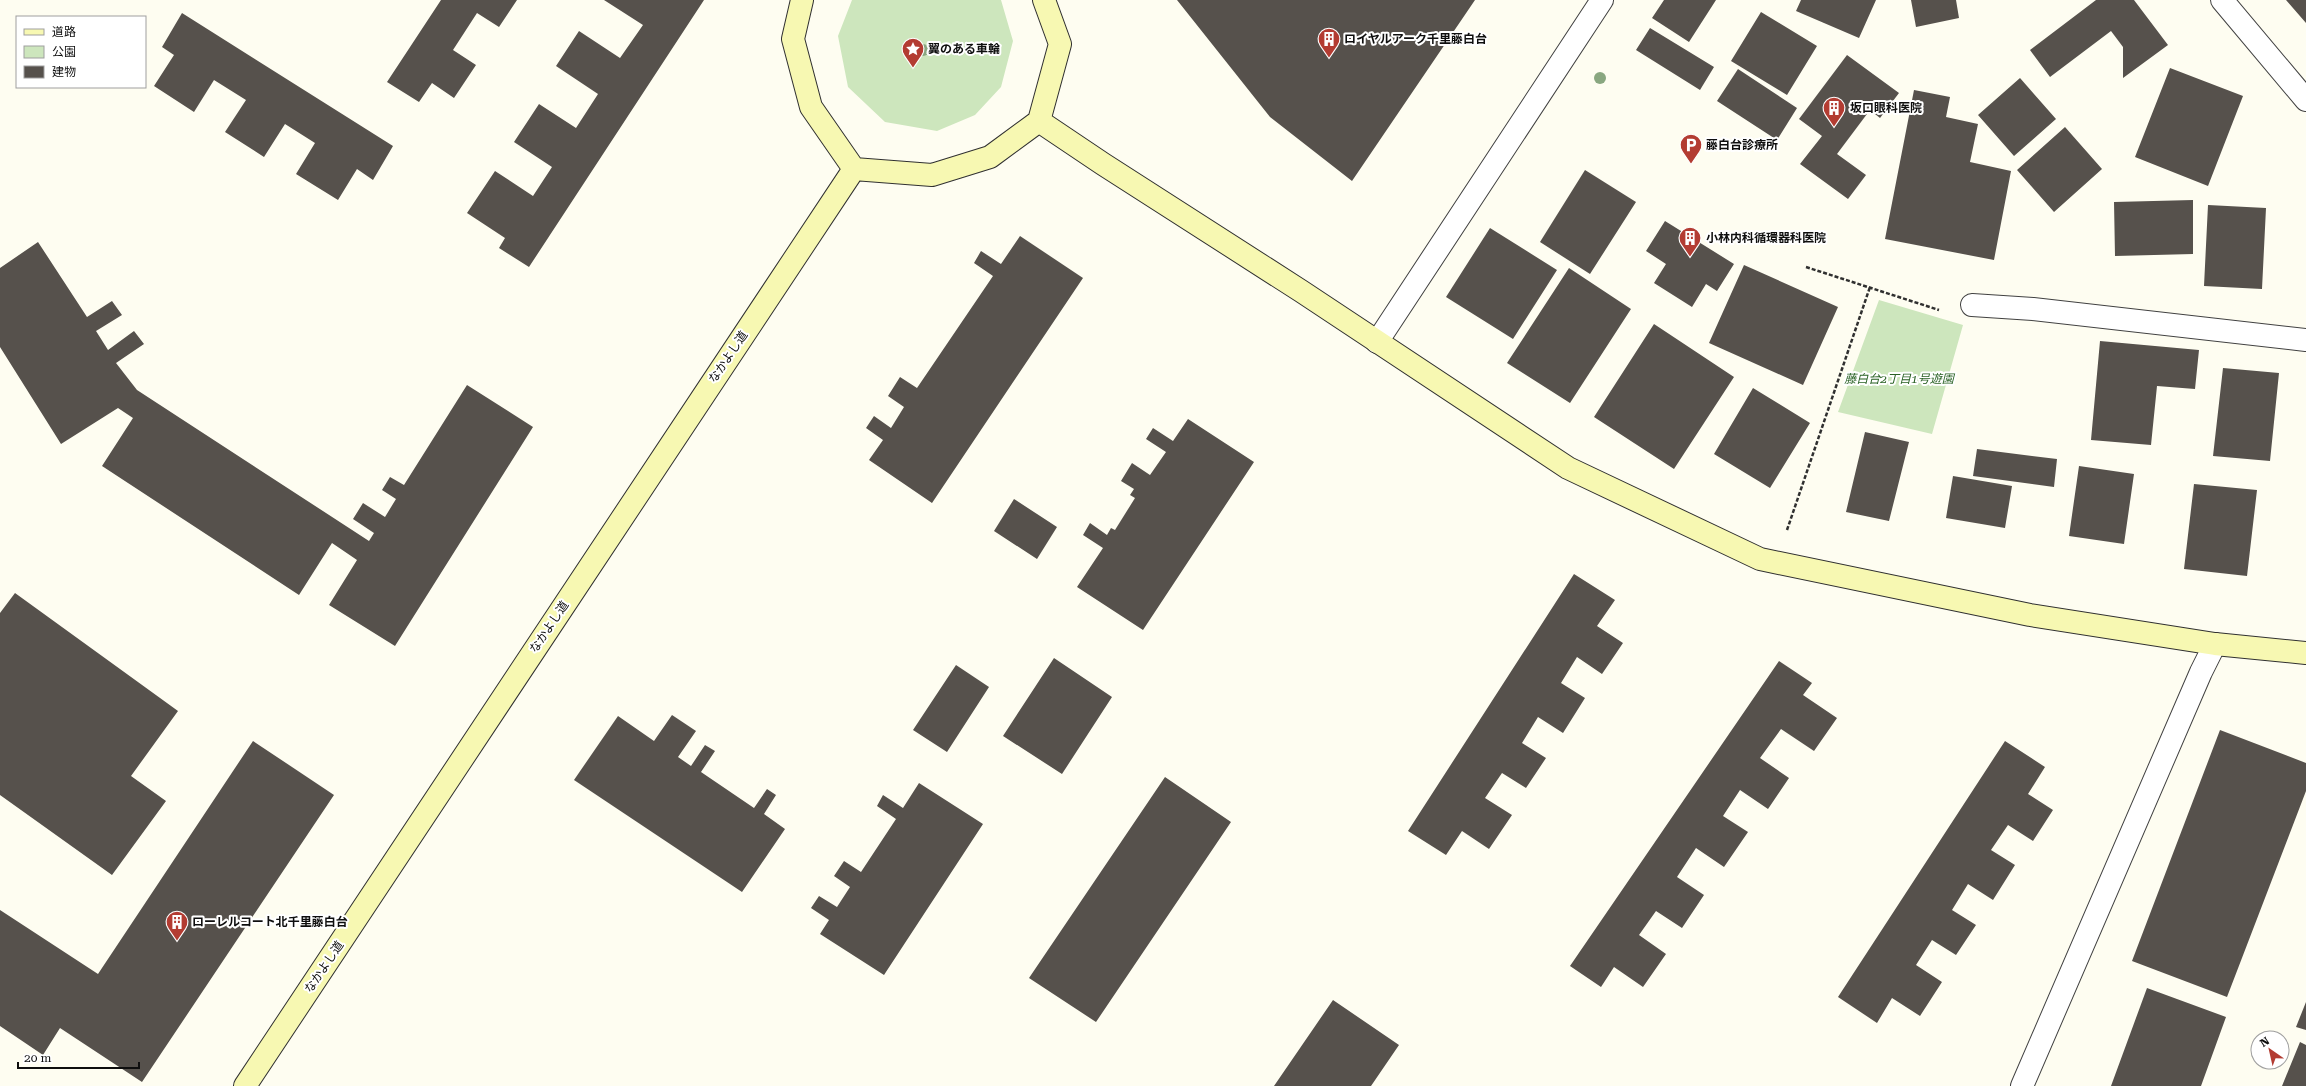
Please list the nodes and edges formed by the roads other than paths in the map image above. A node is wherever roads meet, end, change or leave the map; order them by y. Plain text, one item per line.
1 (802, 0) edge
2 (1044, 0) edge
3 (1602, 0) edge
4 (2222, 0) edge
5 (2306, 100) edge
6 (1039, 120) junction
7 (854, 169) junction
8 (1972, 305) road end
9 (2306, 340) edge
10 (1377, 342) junction
11 (2216, 644) junction
12 (2306, 653) edge
13 (245, 1086) edge
14 (2022, 1086) edge

1 - 7 street
2 - 6 street
3 - 10 street
4 - 5 street
6 - 7 street
6 - 10 street
7 - 13 street, なかよし道
8 - 9 street
10 - 11 street
11 - 12 street
11 - 14 street

